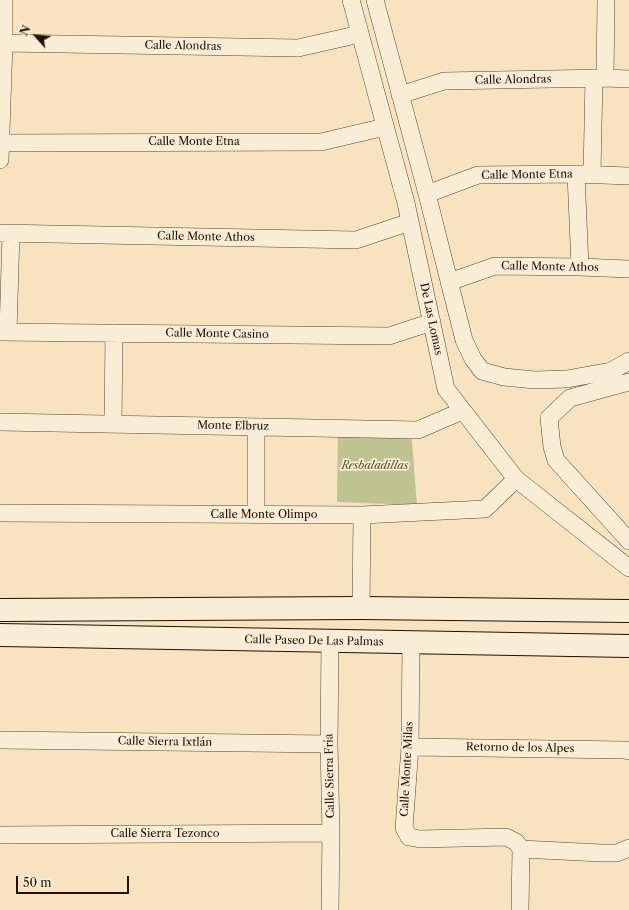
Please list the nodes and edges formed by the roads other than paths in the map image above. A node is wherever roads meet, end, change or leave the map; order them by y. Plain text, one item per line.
1 (4, 0) edge
2 (351, 0) edge
3 (375, 0) edge
4 (606, 0) edge
5 (360, 34) junction
6 (4, 43) junction
7 (599, 78) junction
8 (629, 79) edge
9 (400, 95) junction
10 (385, 127) junction
11 (0, 143) edge
12 (417, 157) junction
13 (0, 160) edge
14 (395, 163) junction
15 (584, 174) junction
16 (629, 176) edge
17 (428, 194) junction
18 (410, 222) junction
19 (6, 233) edge
20 (580, 267) junction
21 (629, 269) edge
22 (449, 282) junction
23 (432, 322) junction
24 (4, 332) edge
25 (114, 333) junction
26 (629, 361) edge
27 (629, 382) edge
28 (462, 412) junction
29 (0, 422) edge
30 (113, 424) junction
31 (256, 427) junction
32 (516, 479) junction
33 (0, 513) edge
34 (256, 515) junction
35 (362, 515) junction
36 (629, 541) edge
37 (629, 568) edge
38 (361, 608) junction
39 (0, 610) edge
40 (629, 611) edge
41 (0, 635) edge
42 (330, 641) junction
43 (412, 642) junction
44 (629, 646) edge
45 (0, 740) edge
46 (329, 744) junction
47 (410, 747) junction
48 (629, 751) edge
49 (331, 833) junction
50 (0, 835) edge
51 (520, 848) junction
52 (629, 848) edge
53 (330, 910) edge
54 (520, 910) edge

1 - 6 street
2 - 5 street, De Las Lomas
3 - 9 street
4 - 7 street
5 - 6 street, Calle Alondras
5 - 10 street, De Las Lomas
6 - 11 street
7 - 8 street, Calle Alondras
7 - 9 street, Calle Alondras
7 - 15 street
9 - 12 street
10 - 11 street, Calle Monte Etna
10 - 14 street, De Las Lomas
11 - 13 street
12 - 14 street
12 - 17 street
14 - 18 street, De Las Lomas
15 - 16 street, Calle Monte Etna
15 - 17 street, Calle Monte Etna
15 - 20 street
17 - 22 street
18 - 19 street, Calle Monte Athos
18 - 23 street, De Las Lomas
19 - 24 street
20 - 21 street, Calle Monte Athos
20 - 22 street, Calle Monte Athos
22 - 26 street
23 - 25 street, Calle Monte Casino
23 - 28 street, De Las Lomas
24 - 25 street, Calle Monte Casino
25 - 30 street
27 - 36 street
28 - 31 street, Monte Elbruz
28 - 32 street, De Las Lomas
29 - 30 street, Monte Elbruz
30 - 31 street, Monte Elbruz
31 - 34 street
32 - 35 street, Calle Monte Olimpo
32 - 37 street, De Las Lomas
33 - 34 street, Calle Monte Olimpo
34 - 35 street, Calle Monte Olimpo
35 - 38 street
38 - 39 street
38 - 40 street
41 - 42 street, Calle Paseo De Las Palmas
42 - 43 street, Calle Paseo De Las Palmas
42 - 46 street, Calle Sierra Fría
43 - 44 street, Calle Paseo De Las Palmas
43 - 47 street, Calle Monte Milas
45 - 46 street, Calle Sierra Ixtlán
46 - 49 street, Calle Sierra Fría
47 - 48 street, Retorno de los Alpes
47 - 51 street, Calle Monte Milas
49 - 50 street, Calle Sierra Tezonco
49 - 53 street, Calle Sierra Fría
51 - 52 street
51 - 54 street

